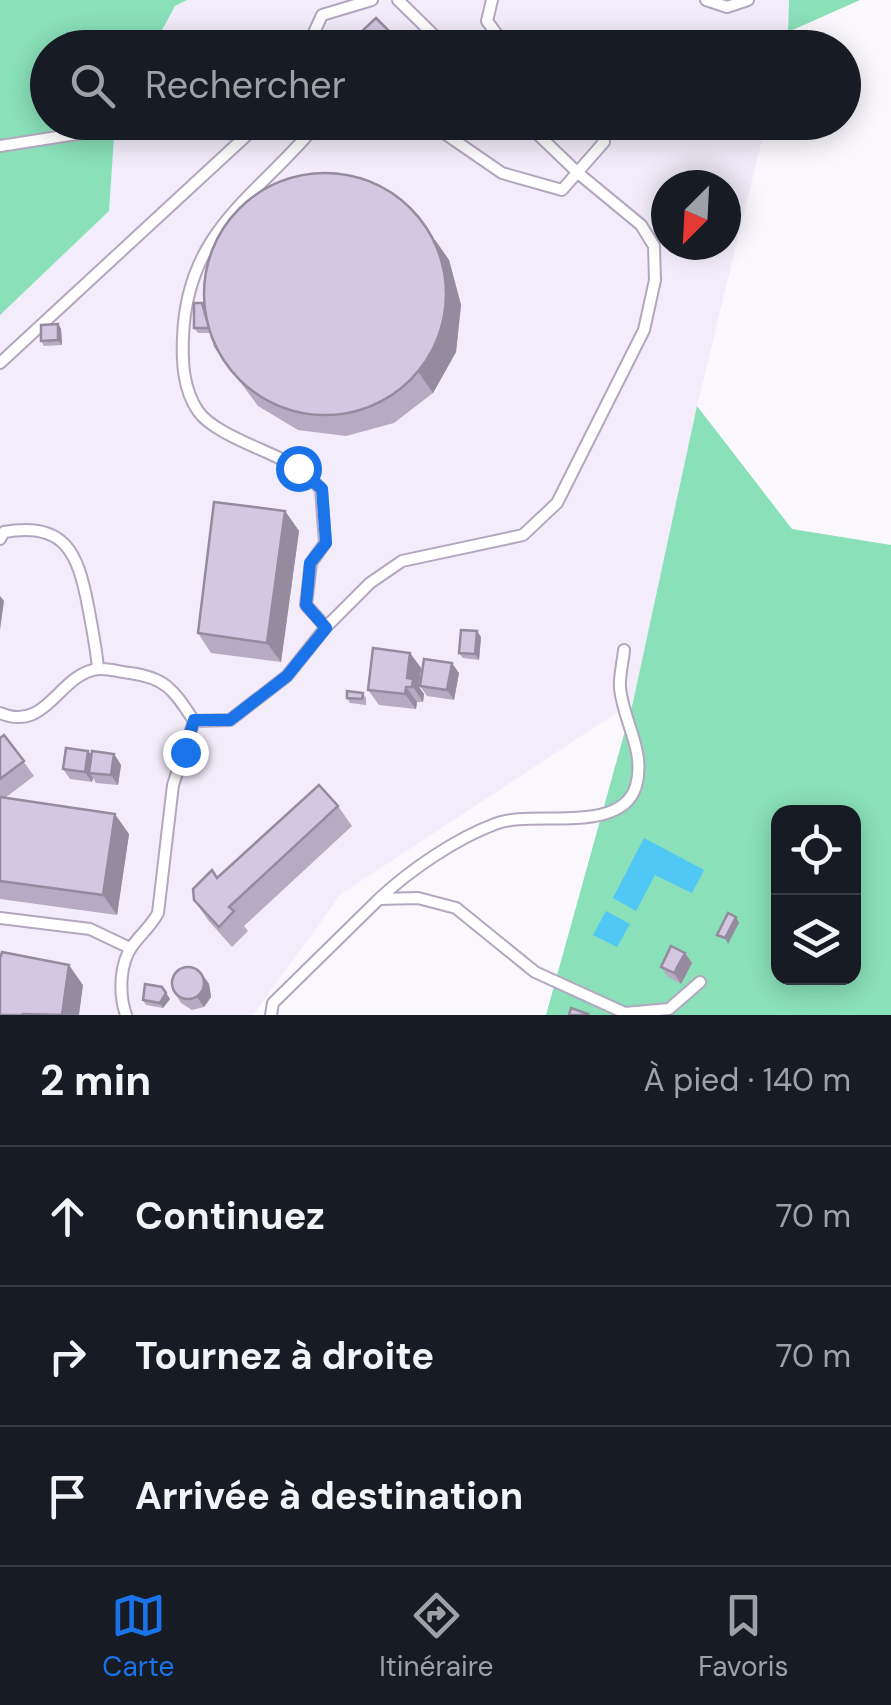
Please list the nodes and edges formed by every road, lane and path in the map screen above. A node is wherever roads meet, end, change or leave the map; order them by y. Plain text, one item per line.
1 (372, 0) edge
2 (398, 0) edge
3 (492, 0) edge
4 (706, 0) edge
5 (748, 0) edge
6 (315, 30) edge
7 (429, 30) edge
8 (493, 30) edge
9 (38, 140) edge
10 (243, 140) edge
11 (304, 140) edge
12 (454, 140) edge
13 (543, 140) edge
14 (603, 140) edge
15 (0, 146) edge
16 (578, 174) junction
17 (0, 363) edge
18 (0, 539) edge
19 (326, 628) junction
20 (624, 650) dead end
21 (98, 668) junction
22 (1, 715) edge
23 (194, 720) junction
24 (379, 899) junction
25 (0, 918) edge
26 (130, 948) junction
27 (700, 982) dead end
28 (126, 1015) edge
29 (271, 1015) edge

1 - 6 lane
2 - 7 lane
3 - 8 lane
4 - 5 lane
9 - 15 lane
10 - 17 lane
11 - 19 lane
12 - 16 lane
13 - 16 lane
14 - 16 lane
16 - 19 lane
18 - 21 lane
19 - 23 lane
20 - 24 lane
21 - 22 lane
21 - 23 lane
23 - 26 lane
24 - 27 lane
24 - 29 lane
25 - 26 lane
26 - 28 lane

